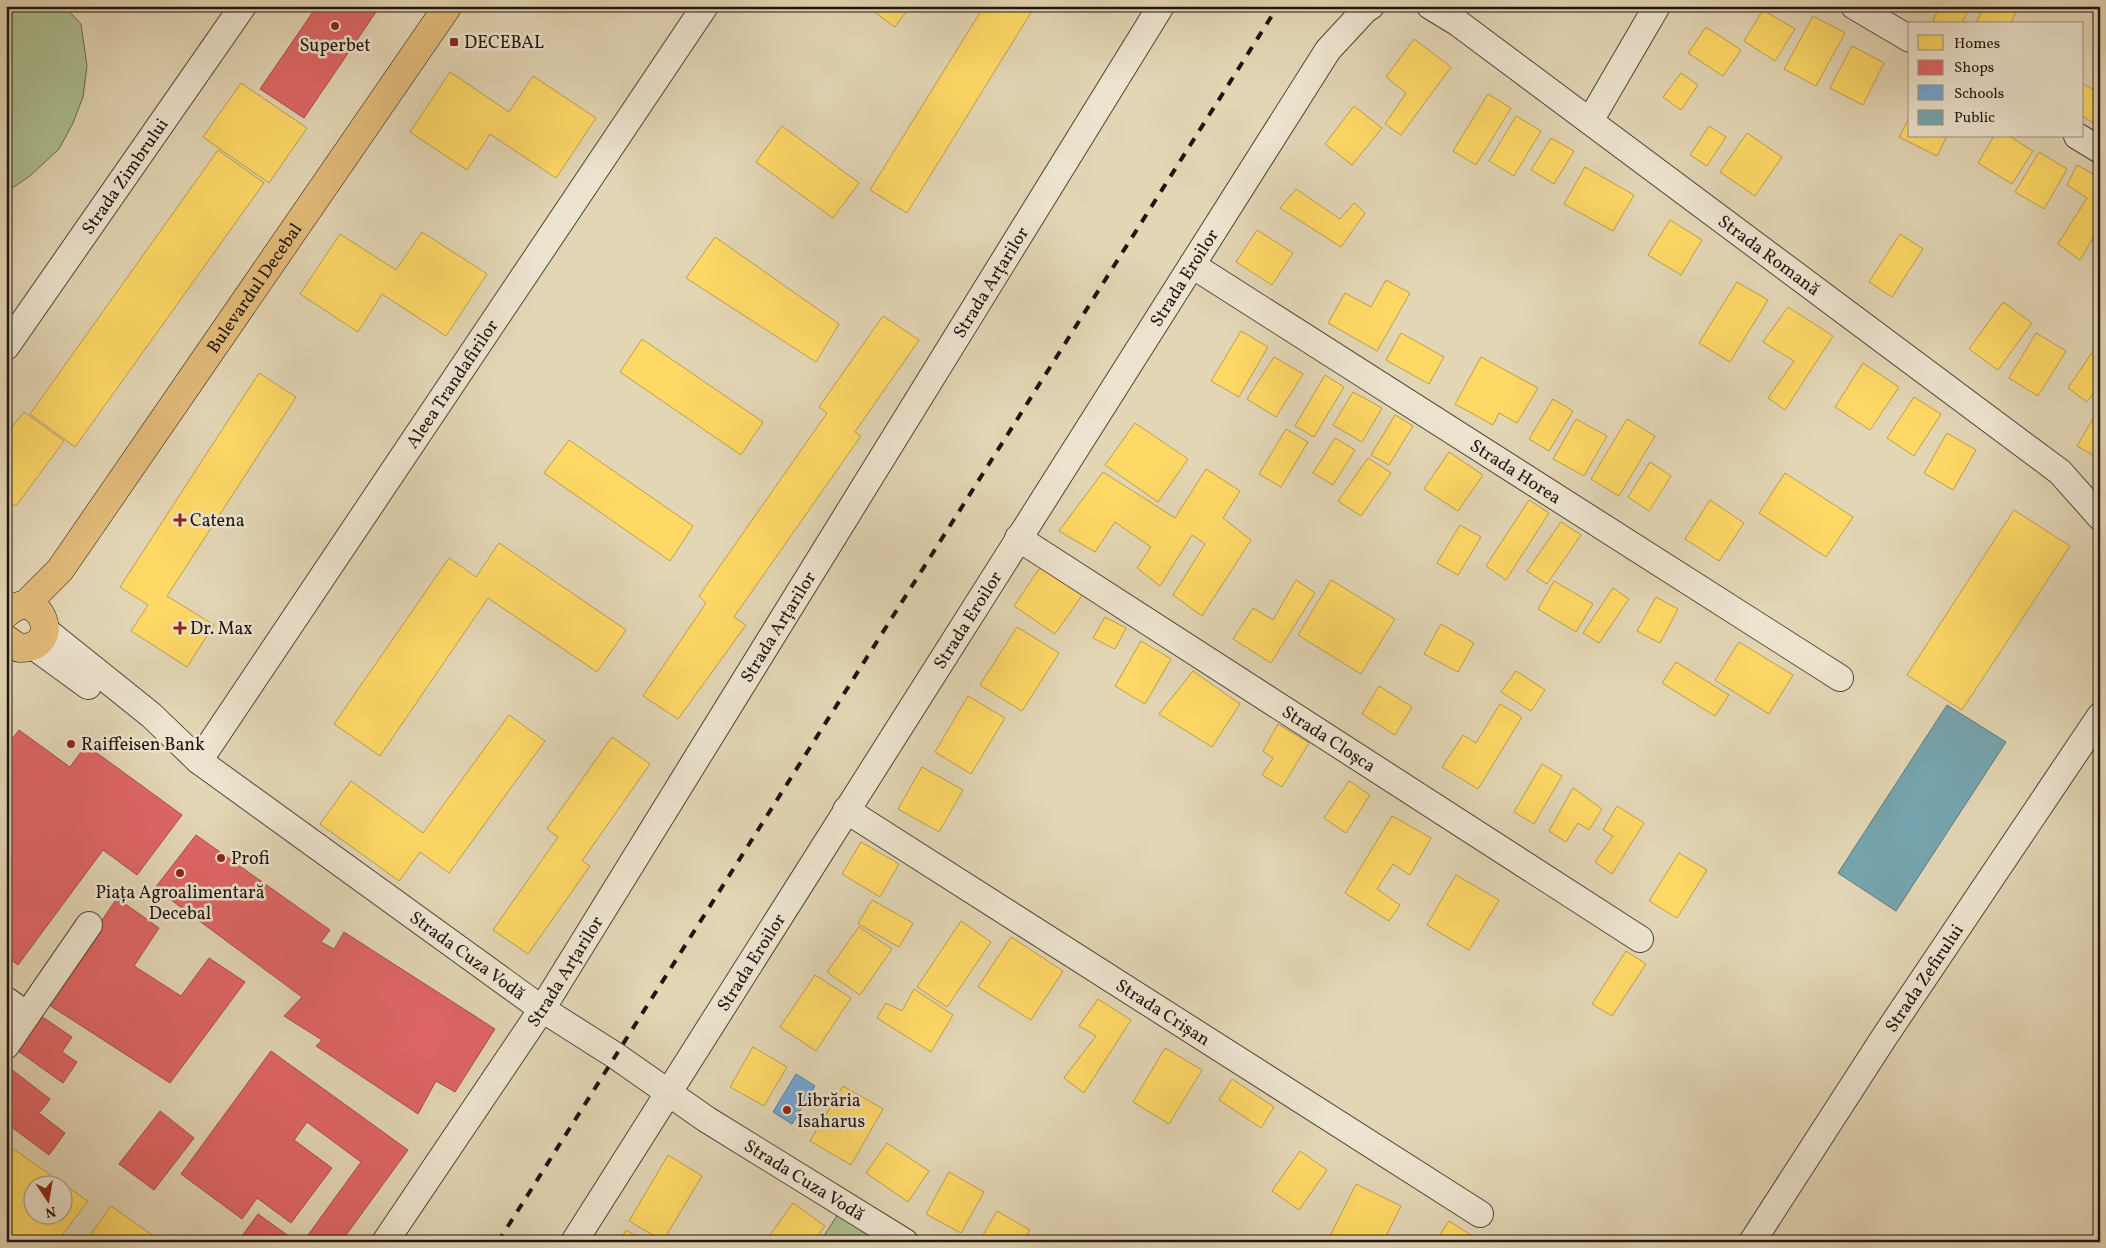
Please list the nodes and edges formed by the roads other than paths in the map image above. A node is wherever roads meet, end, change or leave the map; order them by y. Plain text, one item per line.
1 (243, 6) edge
2 (448, 6) edge
3 (705, 6) edge
4 (1161, 6) edge
5 (1371, 6) edge
6 (1430, 6) edge
7 (1657, 6) edge
8 (1854, 6) edge
9 (1908, 38) edge
10 (1590, 121) junction
11 (2080, 138) edge
12 (2100, 150) edge
13 (1192, 265) junction
14 (6, 347) edge
15 (2100, 517) edge
16 (1018, 538) junction
17 (21, 627) edge
18 (1840, 678) dead end
19 (2100, 716) edge
20 (194, 758) junction
21 (846, 810) junction
22 (89, 925) dead end
23 (1640, 939) dead end
24 (6, 1000) edge
25 (542, 1009) junction
26 (27, 1016) junction
27 (6, 1046) edge
28 (667, 1092) junction
29 (1480, 1214) dead end
30 (385, 1242) edge
31 (574, 1242) edge
32 (905, 1242) edge
33 (1752, 1242) edge

1 - 14 street, Strada Zimbrului
2 - 17 main road, Bulevardul Decebal
3 - 20 street, Aleea Trandafirilor
4 - 25 street, Strada Arțarilor
5 - 13 street, Strada Eroilor
6 - 10 street, Strada Romană
7 - 10 street
8 - 9 street
10 - 15 street, Strada Romană
11 - 12 street
13 - 16 street, Strada Eroilor
13 - 18 street, Strada Horea
16 - 21 street, Strada Eroilor
16 - 23 street, Strada Cloșca
17 - 20 street, Strada Cuza Vodă
19 - 33 street, Strada Zefirului
20 - 25 street, Strada Cuza Vodă
21 - 28 street, Strada Eroilor
21 - 29 street, Strada Crișan
22 - 26 street
24 - 26 street
25 - 28 street, Strada Cuza Vodă
25 - 30 street, Strada Arțarilor
26 - 27 street
28 - 31 street, Strada Eroilor
28 - 32 street, Strada Cuza Vodă

